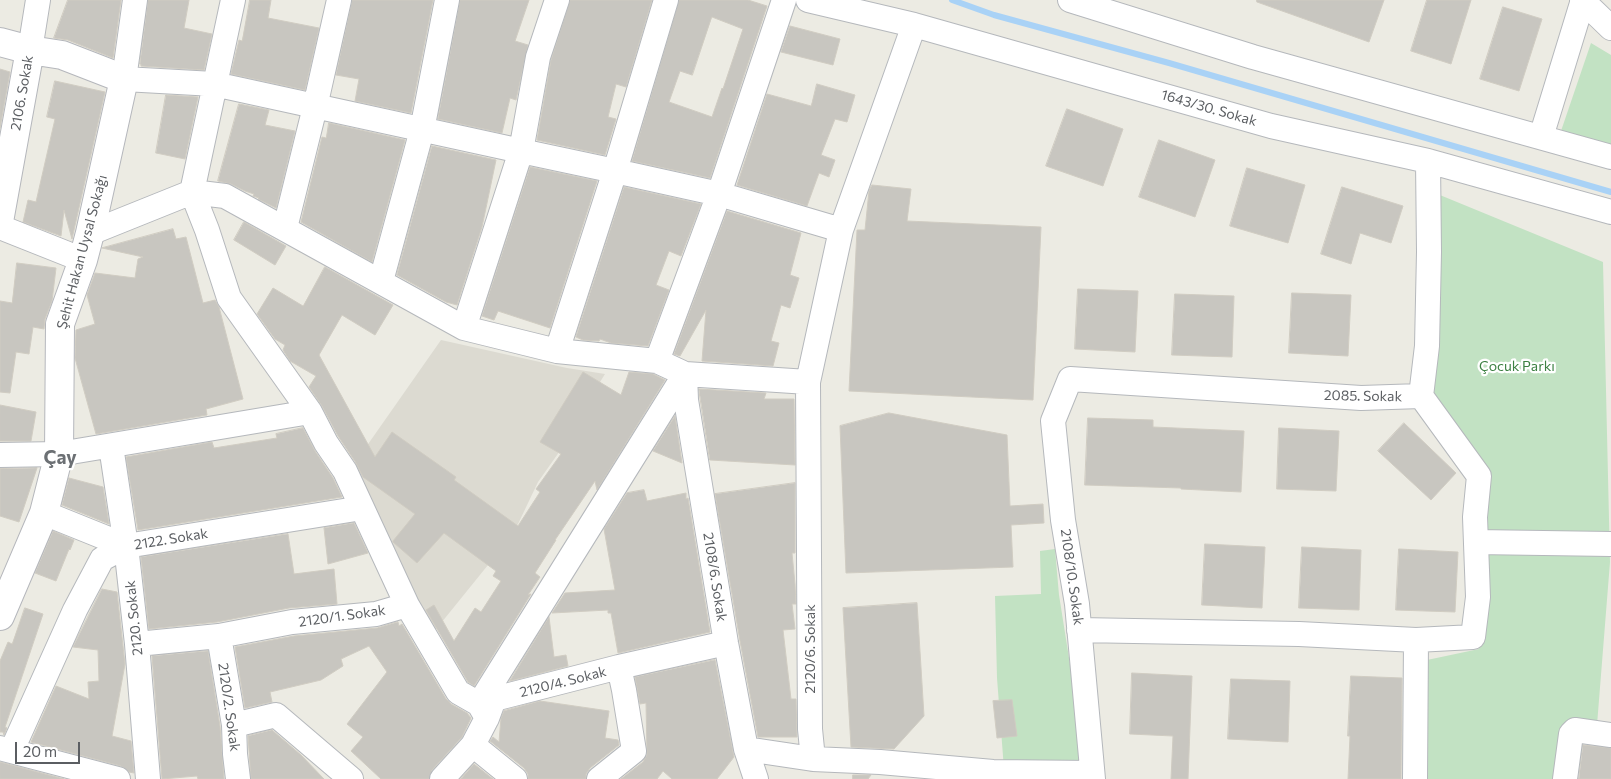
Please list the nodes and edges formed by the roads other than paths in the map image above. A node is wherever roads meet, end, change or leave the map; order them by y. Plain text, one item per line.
1 (38, 0) edge
2 (136, 0) edge
3 (233, 0) edge
4 (339, 0) edge
5 (446, 0) edge
6 (557, 0) edge
7 (666, 0) edge
8 (784, 0) edge
9 (808, 0) edge
10 (1070, 0) edge
11 (1588, 2) edge
12 (914, 24) junction
13 (1611, 28) edge
14 (0, 42) edge
15 (30, 50) junction
16 (124, 80) junction
17 (214, 84) junction
18 (315, 107) junction
19 (422, 130) junction
20 (1541, 137) junction
21 (520, 151) junction
22 (1611, 157) edge
23 (1428, 161) junction
24 (615, 171) junction
25 (192, 192) junction
26 (719, 194) junction
27 (1611, 212) edge
28 (0, 216) edge
29 (0, 227) edge
30 (285, 228) junction
31 (841, 230) junction
32 (90, 233) junction
33 (83, 260) junction
34 (381, 281) junction
35 (464, 328) junction
36 (557, 351) junction
37 (657, 361) junction
38 (685, 374) junction
39 (1070, 379) joint
40 (808, 382) junction
41 (1421, 396) junction
42 (310, 412) junction
43 (111, 446) junction
44 (59, 454) junction
45 (0, 455) edge
46 (362, 508) junction
47 (44, 513) junction
48 (1476, 542) junction
49 (1611, 544) edge
50 (126, 546) junction
51 (407, 605) junction
52 (0, 616) edge
53 (1079, 630) junction
54 (219, 636) junction
55 (1416, 640) junction
56 (726, 643) junction
57 (137, 644) junction
58 (619, 667) junction
59 (483, 711) junction
60 (234, 725) junction
61 (1611, 735) edge
62 (473, 745) junction
63 (6, 749) edge
64 (746, 749) junction
65 (813, 759) junction
66 (880, 771) edge
67 (993, 776) edge
68 (1092, 776) edge
69 (118, 779) edge
70 (148, 779) edge
71 (238, 779) edge
72 (351, 779) edge
73 (442, 779) edge
74 (515, 779) edge
75 (599, 779) edge
76 (756, 779) edge
77 (1415, 779) edge
78 (1565, 779) edge

1 - 15 street, 2106. Sokak
2 - 16 street, Şehit Hakan Uysal Sokağı
3 - 17 street
4 - 18 street
5 - 19 street
6 - 21 street
7 - 24 street
8 - 26 street
9 - 12 street, 1643/30. Sokak
10 - 20 street
11 - 13 street
11 - 20 street
12 - 23 street, 1643/30. Sokak
12 - 31 street, 2120/6. Sokak
14 - 15 main road
15 - 16 main road
15 - 28 main road, 2106. Sokak
16 - 17 street
16 - 32 main road, Şehit Hakan Uysal Sokağı
17 - 18 street
17 - 25 street
18 - 19 street
18 - 30 street
19 - 21 street
19 - 34 street
20 - 22 street
21 - 24 street
21 - 35 street
23 - 27 street, 1643/30. Sokak
23 - 41 street, 2085. Sokak
24 - 26 street
24 - 36 street
25 - 30 street
25 - 32 street
25 - 42 street
26 - 31 street
26 - 37 street
29 - 33 street
30 - 34 street
31 - 40 street, 2120/6. Sokak
32 - 33 main road, Şehit Hakan Uysal Sokağı
33 - 44 main road, Şehit Hakan Uysal Sokağı
34 - 35 street
35 - 36 street
36 - 37 street
37 - 38 street
38 - 40 street
38 - 56 street, 2108/6. Sokak
38 - 59 street
39 - 41 street, 2085. Sokak
39 - 53 street, 2108/10. Sokak
40 - 65 street, 2120/6. Sokak
41 - 48 street
42 - 43 street
42 - 46 street
43 - 44 street
43 - 50 street, 2120. Sokak
44 - 45 street
44 - 47 main road, Şehit Hakan Uysal Sokağı
46 - 50 street, 2122. Sokak
46 - 51 street
47 - 50 street
47 - 52 main road, Şehit Hakan Uysal Sokağı
48 - 49 street
48 - 55 street
50 - 57 street, 2120. Sokak
50 - 63 street, 2122. Sokak
51 - 54 street, 2120/1. Sokak
51 - 59 street
53 - 55 street
53 - 68 street, 2108/10. Sokak
54 - 57 street, 2120/1. Sokak
54 - 60 street, 2120/2. Sokak
55 - 77 street
56 - 58 street, 2120/4. Sokak
56 - 64 street, 2108/6. Sokak
57 - 70 street, 2120. Sokak
58 - 59 street, 2120/4. Sokak
58 - 75 street
59 - 62 street, 2120/4. Sokak
60 - 71 street, 2120/2. Sokak
60 - 72 street
61 - 78 street
62 - 73 street, 2120/4. Sokak
62 - 74 street
63 - 69 street
64 - 65 street
64 - 76 street, 2108/6. Sokak
65 - 66 street
66 - 67 street
67 - 68 street

